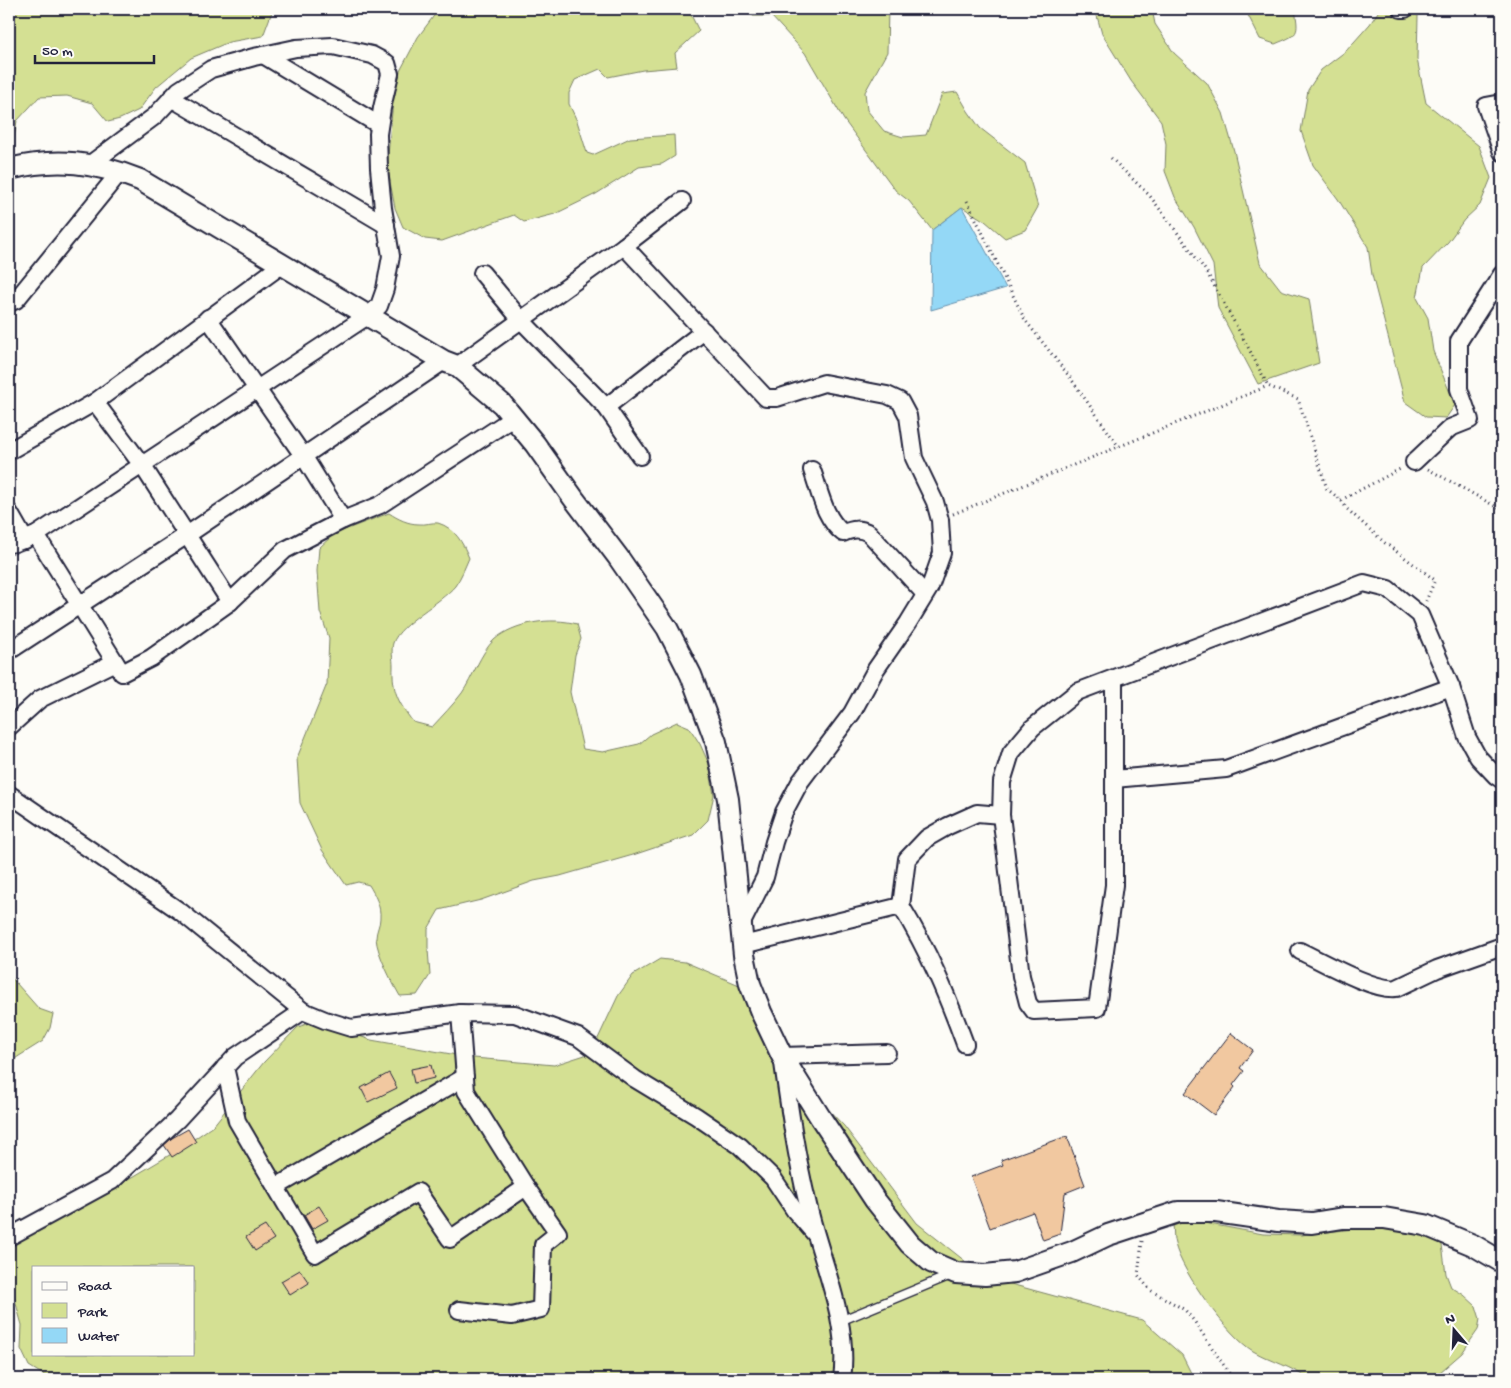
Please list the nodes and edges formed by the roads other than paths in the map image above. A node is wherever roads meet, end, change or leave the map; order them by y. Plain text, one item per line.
1 (1401, 9) edge
2 (1405, 9) edge
3 (262, 55) junction
4 (171, 98) junction
5 (1502, 103) edge
6 (380, 125) junction
7 (1502, 152) edge
8 (89, 165) junction
9 (9, 169) edge
10 (120, 172) junction
11 (682, 201) dead end
12 (386, 225) junction
13 (624, 246) junction
14 (283, 264) junction
15 (482, 273) dead end
16 (1502, 274) edge
17 (9, 303) edge
18 (369, 315) junction
19 (208, 318) junction
20 (521, 320) junction
21 (704, 331) junction
22 (451, 364) junction
23 (257, 389) junction
24 (95, 402) junction
25 (606, 407) junction
26 (513, 418) junction
27 (9, 451) edge
28 (640, 456) dead end
29 (304, 457) junction
30 (1414, 462) road end
31 (142, 465) junction
32 (812, 470) dead end
33 (9, 512) edge
34 (343, 520) junction
35 (187, 535) junction
36 (30, 537) junction
37 (9, 544) edge
38 (925, 594) junction
39 (230, 602) junction
40 (80, 606) junction
41 (9, 651) edge
42 (115, 662) junction
43 (1114, 679) junction
44 (1450, 687) junction
45 (9, 726) edge
46 (1114, 779) junction
47 (1502, 780) edge
48 (9, 794) edge
49 (1001, 815) junction
50 (901, 906) junction
51 (741, 925) junction
52 (743, 945) junction
53 (1502, 946) edge
54 (1300, 950) dead end
55 (303, 1011) junction
56 (460, 1013) junction
57 (965, 1044) dead end
58 (887, 1053) dead end
59 (782, 1056) junction
60 (226, 1067) junction
61 (465, 1077) junction
62 (276, 1187) junction
63 (526, 1187) junction
64 (815, 1234) junction
65 (9, 1237) edge
66 (1502, 1262) edge
67 (956, 1273) junction
68 (459, 1310) dead end
69 (840, 1321) junction
70 (842, 1379) edge

1 - 2 street
3 - 4 street
3 - 6 street
3 - 6 street
4 - 8 street
4 - 12 street
5 - 7 street
6 - 12 street
8 - 9 street
8 - 10 street
10 - 14 street
10 - 17 street
11 - 13 street
12 - 18 street
13 - 20 street
13 - 21 street
14 - 18 street
14 - 19 street
15 - 20 street
16 - 30 street
18 - 22 street
18 - 23 street
19 - 23 street
19 - 24 street
20 - 22 street
20 - 25 street
21 - 25 street
21 - 38 street
22 - 26 street
22 - 29 street
23 - 29 street
23 - 31 street
24 - 27 street
24 - 31 street
25 - 28 street
26 - 34 street
26 - 51 street
29 - 34 street
29 - 35 street
31 - 35 street
31 - 36 street
32 - 38 street
33 - 36 street
34 - 39 street
35 - 39 street
35 - 40 street
36 - 37 street
36 - 40 street
38 - 51 street
39 - 42 street
40 - 41 street
40 - 42 street
42 - 45 street
43 - 44 street
43 - 46 street
43 - 49 street
44 - 46 street
44 - 47 street
46 - 49 street
48 - 55 street
49 - 50 street
50 - 52 street
50 - 57 street
51 - 52 street
52 - 59 street
53 - 54 street
55 - 56 street
55 - 60 street
56 - 61 street
56 - 64 street
58 - 59 street
59 - 64 street
59 - 67 street
60 - 62 street
60 - 65 street
61 - 62 street
61 - 63 street
62 - 63 street
63 - 68 street
64 - 69 street
66 - 67 street
67 - 69 lane
69 - 70 street

